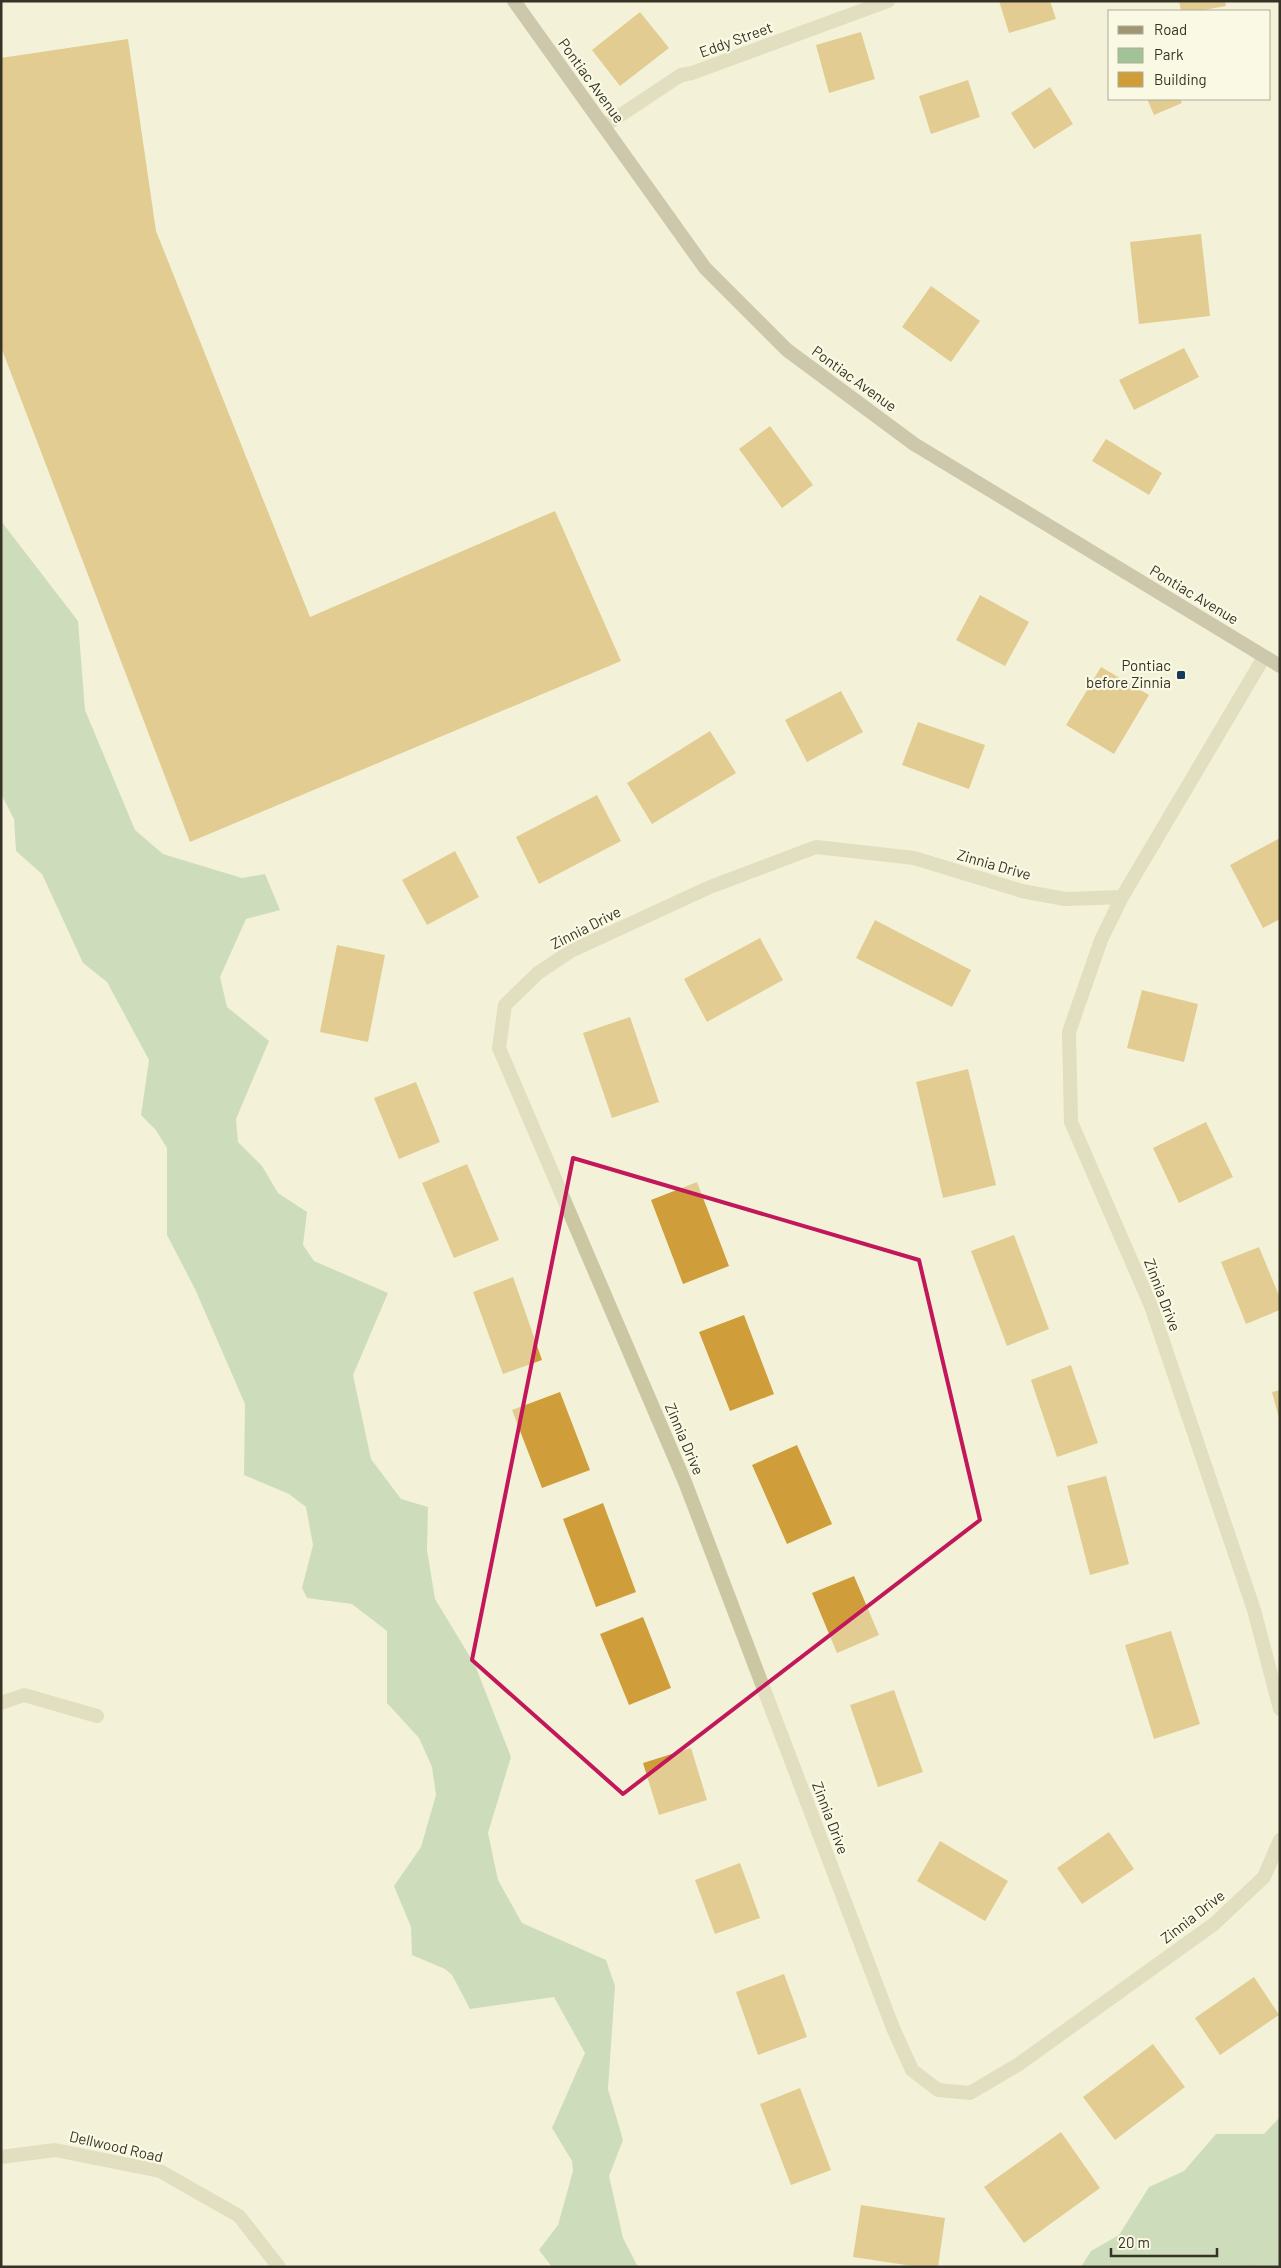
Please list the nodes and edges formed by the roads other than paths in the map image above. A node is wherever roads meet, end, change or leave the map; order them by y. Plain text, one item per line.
1 (514, 1) edge
2 (888, 1) edge
3 (604, 126) junction
4 (1264, 657) junction
5 (1280, 666) edge
6 (1122, 897) junction
7 (1, 1702) edge
8 (1280, 1708) edge
9 (97, 1716) dead end
10 (1280, 1840) edge
11 (1, 2157) edge
12 (279, 2267) edge

1 - 3 main road, Pontiac Avenue
2 - 3 street, Eddy Street
3 - 4 main road, Pontiac Avenue
4 - 5 main road, Pontiac Avenue
4 - 6 street, Zinnia Drive
6 - 8 street, Zinnia Drive
6 - 10 street, Zinnia Drive
7 - 9 street
11 - 12 street, Dellwood Road

